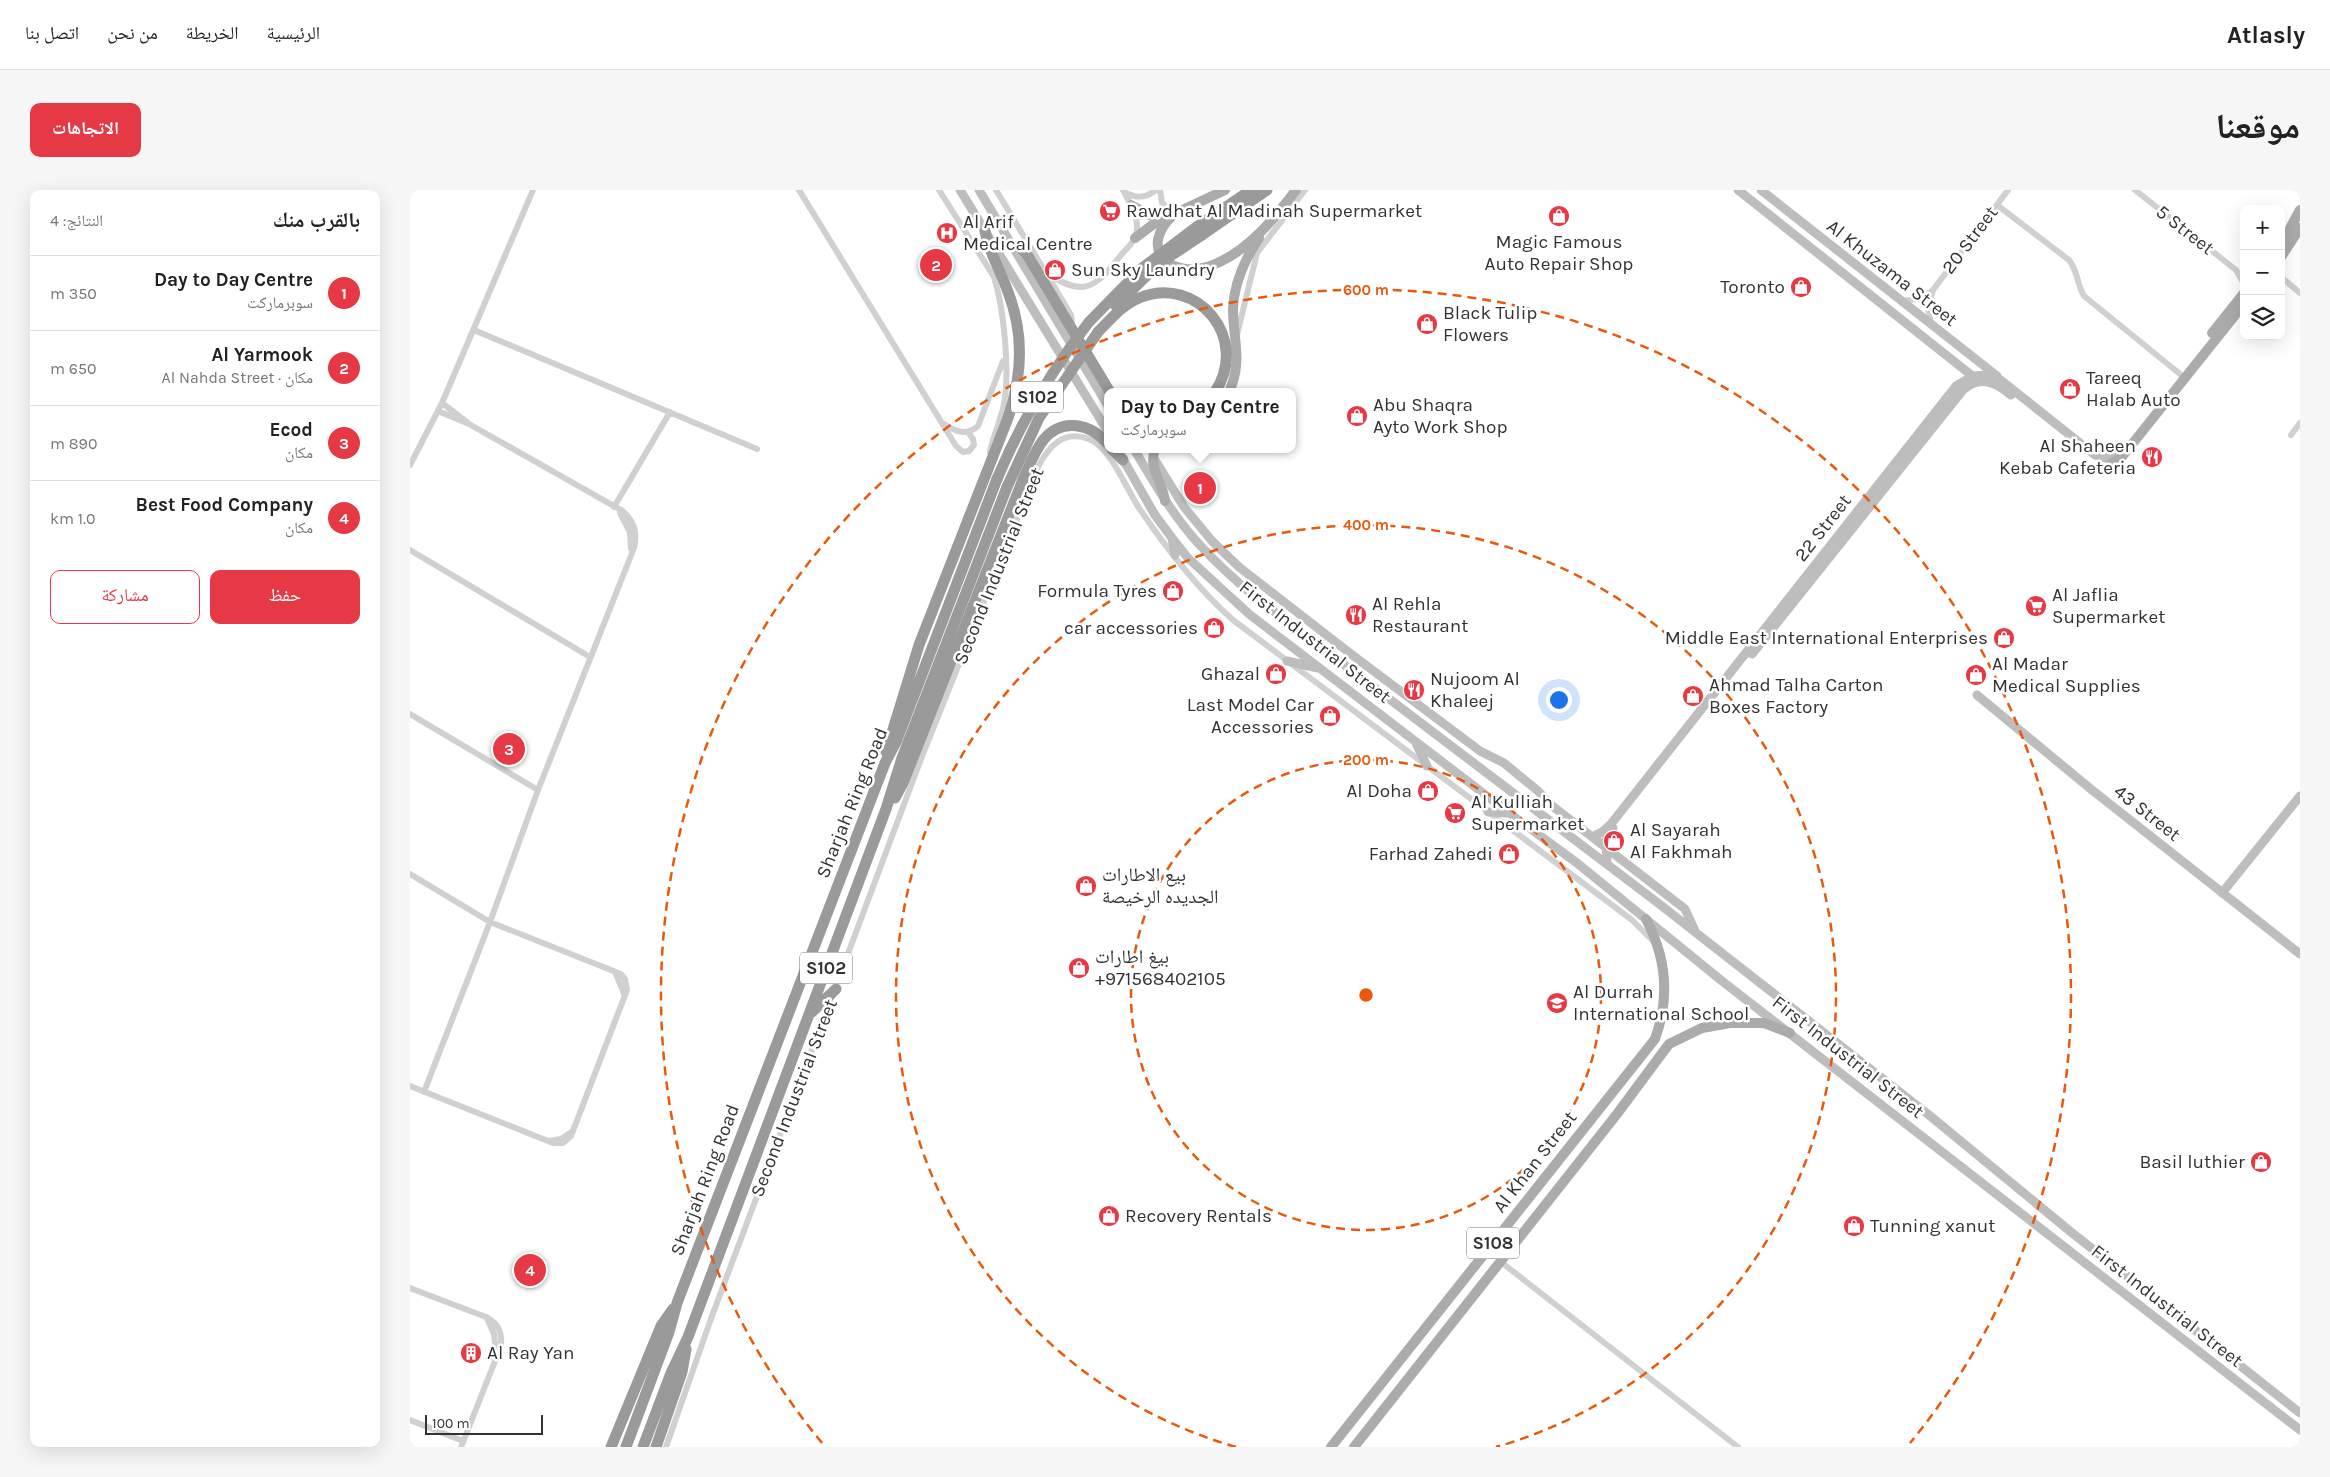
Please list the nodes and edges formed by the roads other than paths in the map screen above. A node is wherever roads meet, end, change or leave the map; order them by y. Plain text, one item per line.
1 (533, 190) edge
2 (800, 190) edge
3 (939, 190) edge
4 (960, 190) edge
5 (979, 190) edge
6 (996, 190) edge
7 (1156, 190) edge
8 (1160, 190) edge
9 (1225, 190) edge
10 (1251, 190) edge
11 (1267, 190) edge
12 (1296, 190) edge
13 (1305, 190) edge
14 (1738, 190) edge
15 (1761, 190) edge
16 (2008, 190) edge
17 (2135, 190) edge
18 (1123, 191) edge
19 (1131, 205) junction
20 (1997, 205) junction
21 (2300, 210) edge
22 (1177, 213) junction
23 (1267, 225) junction
24 (2300, 228) edge
25 (985, 231) junction
26 (1200, 231) junction
27 (1135, 238) junction
28 (2285, 238) edge
29 (1011, 245) junction
30 (2285, 251) edge
31 (2236, 270) junction
32 (2240, 270) edge
33 (1045, 272) junction
34 (1143, 273) junction
35 (2240, 277) edge
36 (2285, 280) edge
37 (1933, 290) junction
38 (2300, 293) edge
39 (2242, 295) edge
40 (1900, 300) junction
41 (2240, 309) edge
42 (1931, 326) junction
43 (474, 330) junction
44 (1072, 330) junction
45 (1098, 332) junction
46 (1236, 338) junction
47 (1004, 357) junction
48 (2180, 374) junction
49 (1976, 379) junction
50 (2004, 381) junction
51 (1108, 388) edge
52 (1217, 388) edge
53 (1230, 388) edge
54 (1104, 399) edge
55 (442, 403) junction
56 (438, 411) junction
57 (670, 412) junction
58 (941, 422) junction
59 (2300, 423) edge
60 (469, 424) junction
61 (1104, 425) edge
62 (968, 432) junction
63 (2291, 435) dead end
64 (1104, 440) edge
65 (757, 449) dead end
66 (1104, 451) edge
67 (1106, 453) edge
68 (1136, 453) edge
69 (1154, 453) edge
70 (2117, 453) joint
71 (1120, 454) edge
72 (990, 463) junction
73 (2111, 464) joint
74 (410, 465) edge
75 (1165, 501) junction
76 (614, 508) junction
77 (1172, 538) junction
78 (410, 550) edge
79 (1225, 554) junction
80 (1175, 555) junction
81 (1226, 572) junction
82 (1297, 629) junction
83 (1322, 632) junction
84 (590, 657) junction
85 (1286, 661) junction
86 (1323, 669) junction
87 (1977, 695) dead end
88 (410, 714) edge
89 (1415, 740) junction
90 (885, 763) junction
91 (1427, 766) junction
92 (538, 790) junction
93 (2300, 796) edge
94 (886, 809) junction
95 (1488, 812) junction
96 (1509, 814) junction
97 (1592, 837) junction
98 (1606, 848) junction
99 (1607, 864) junction
100 (410, 874) edge
101 (2222, 893) junction
102 (1646, 919) junction
103 (490, 922) junction
104 (1695, 932) junction
105 (1659, 947) junction
106 (2300, 954) edge
107 (836, 989) junction
108 (808, 1015) junction
109 (1790, 1033) junction
110 (410, 1086) edge
111 (424, 1092) junction
112 (1501, 1262) junction
113 (410, 1288) edge
114 (677, 1303) junction
115 (688, 1337) junction
116 (2300, 1412) edge
117 (410, 1420) edge
118 (2300, 1430) edge
119 (462, 1444) edge
120 (611, 1447) edge
121 (626, 1447) edge
122 (643, 1447) edge
123 (656, 1447) edge
124 (666, 1447) edge
125 (1331, 1447) edge
126 (1354, 1447) edge
127 (1738, 1447) edge

1 - 43 street
2 - 58 street
3 - 47 street
4 - 25 main road
5 - 29 main road
6 - 33 street
7 - 18 street
8 - 22 street
9 - 22 main road
10 - 26 highway, S102
11 - 26 highway, S102
12 - 23 main road
13 - 46 street
14 - 49 main road, Al Khuzama Street
15 - 40 main road, Al Khuzama Street
16 - 20 street, 20 Street
17 - 31 street, 5 Street
18 - 19 street
19 - 22 main road
19 - 27 street
20 - 37 street, 20 Street
20 - 48 street
21 - 28 main road
22 - 23 main road
22 - 27 main road
23 - 46 main road
24 - 30 main road
25 - 61 main road
25 - 72 highway
26 - 34 highway, Sharjah Ring Road / S102, bridge
27 - 33 street
29 - 44 highway
29 - 54 main road
31 - 32 street
31 - 35 street, 5 Street
33 - 44 street
34 - 45 highway, Sharjah Ring Road / S102
34 - 90 highway, Sharjah Ring Road / S102, bridge
36 - 38 street
37 - 40 street, 20 Street
37 - 42 street, 20 Street
39 - 48 main road
40 - 42 main road, Al Khuzama Street
41 - 73 main road
42 - 50 main road, Al Khuzama Street
43 - 55 street
43 - 57 street
44 - 51 highway
45 - 52 highway
45 - 94 highway, Sharjah Ring Road / S102, bridge
46 - 53 main road
47 - 62 street
47 - 72 street
48 - 70 main road
49 - 50 main road
49 - 73 main road
49 - 97 main road, 22 Street
49 - 98 main road, 22 Street
50 - 70 main road
55 - 56 street
55 - 60 street
56 - 60 street
56 - 74 street
57 - 65 street
57 - 76 street
58 - 62 street
58 - 62 street
59 - 63 street
60 - 76 street
64 - 94 highway
66 - 107 street, Second Industrial Street
67 - 80 street, Second Industrial Street
68 - 75 main road, First Industrial Street
69 - 75 main road
69 - 79 main road
71 - 77 main road, First Industrial Street
72 - 90 highway
75 - 81 main road, First Industrial Street
76 - 84 street
77 - 80 main road
77 - 86 main road, First Industrial Street
78 - 84 street
79 - 81 main road
79 - 83 main road
80 - 85 street, Second Industrial Street
81 - 82 main road, First Industrial Street
82 - 83 main road
82 - 99 main road, First Industrial Street
83 - 97 main road
84 - 92 street
85 - 86 main road
85 - 91 street, Second Industrial Street
86 - 89 main road, First Industrial Street
87 - 101 main road, 43 Street
88 - 92 street
89 - 91 main road
89 - 96 main road, First Industrial Street
90 - 114 highway, Sharjah Ring Road / S102
91 - 95 street, Second Industrial Street
92 - 103 street
93 - 101 main road
94 - 108 highway, Sharjah Ring Road / S102
95 - 96 main road
95 - 105 street, Second Industrial Street
96 - 102 main road, First Industrial Street
97 - 98 main road
98 - 99 main road
98 - 104 main road
99 - 104 main road, First Industrial Street
100 - 103 street
101 - 106 main road, 43 Street
102 - 105 main road
102 - 109 main road, First Industrial Street
103 - 111 street
103 - 111 street
104 - 116 main road, First Industrial Street
105 - 125 main road, Al Khan Street / S108
107 - 108 highway
107 - 124 street, Second Industrial Street
108 - 115 highway, Sharjah Ring Road / S102
109 - 112 main road, Al Khan Street / S108
109 - 118 main road, First Industrial Street
110 - 111 street
112 - 126 main road, Al Khan Street / S108
112 - 127 street
113 - 119 street
114 - 120 highway
114 - 121 highway, Sharjah Ring Road / S102
115 - 122 highway, Sharjah Ring Road / S102
115 - 123 highway
117 - 119 street

